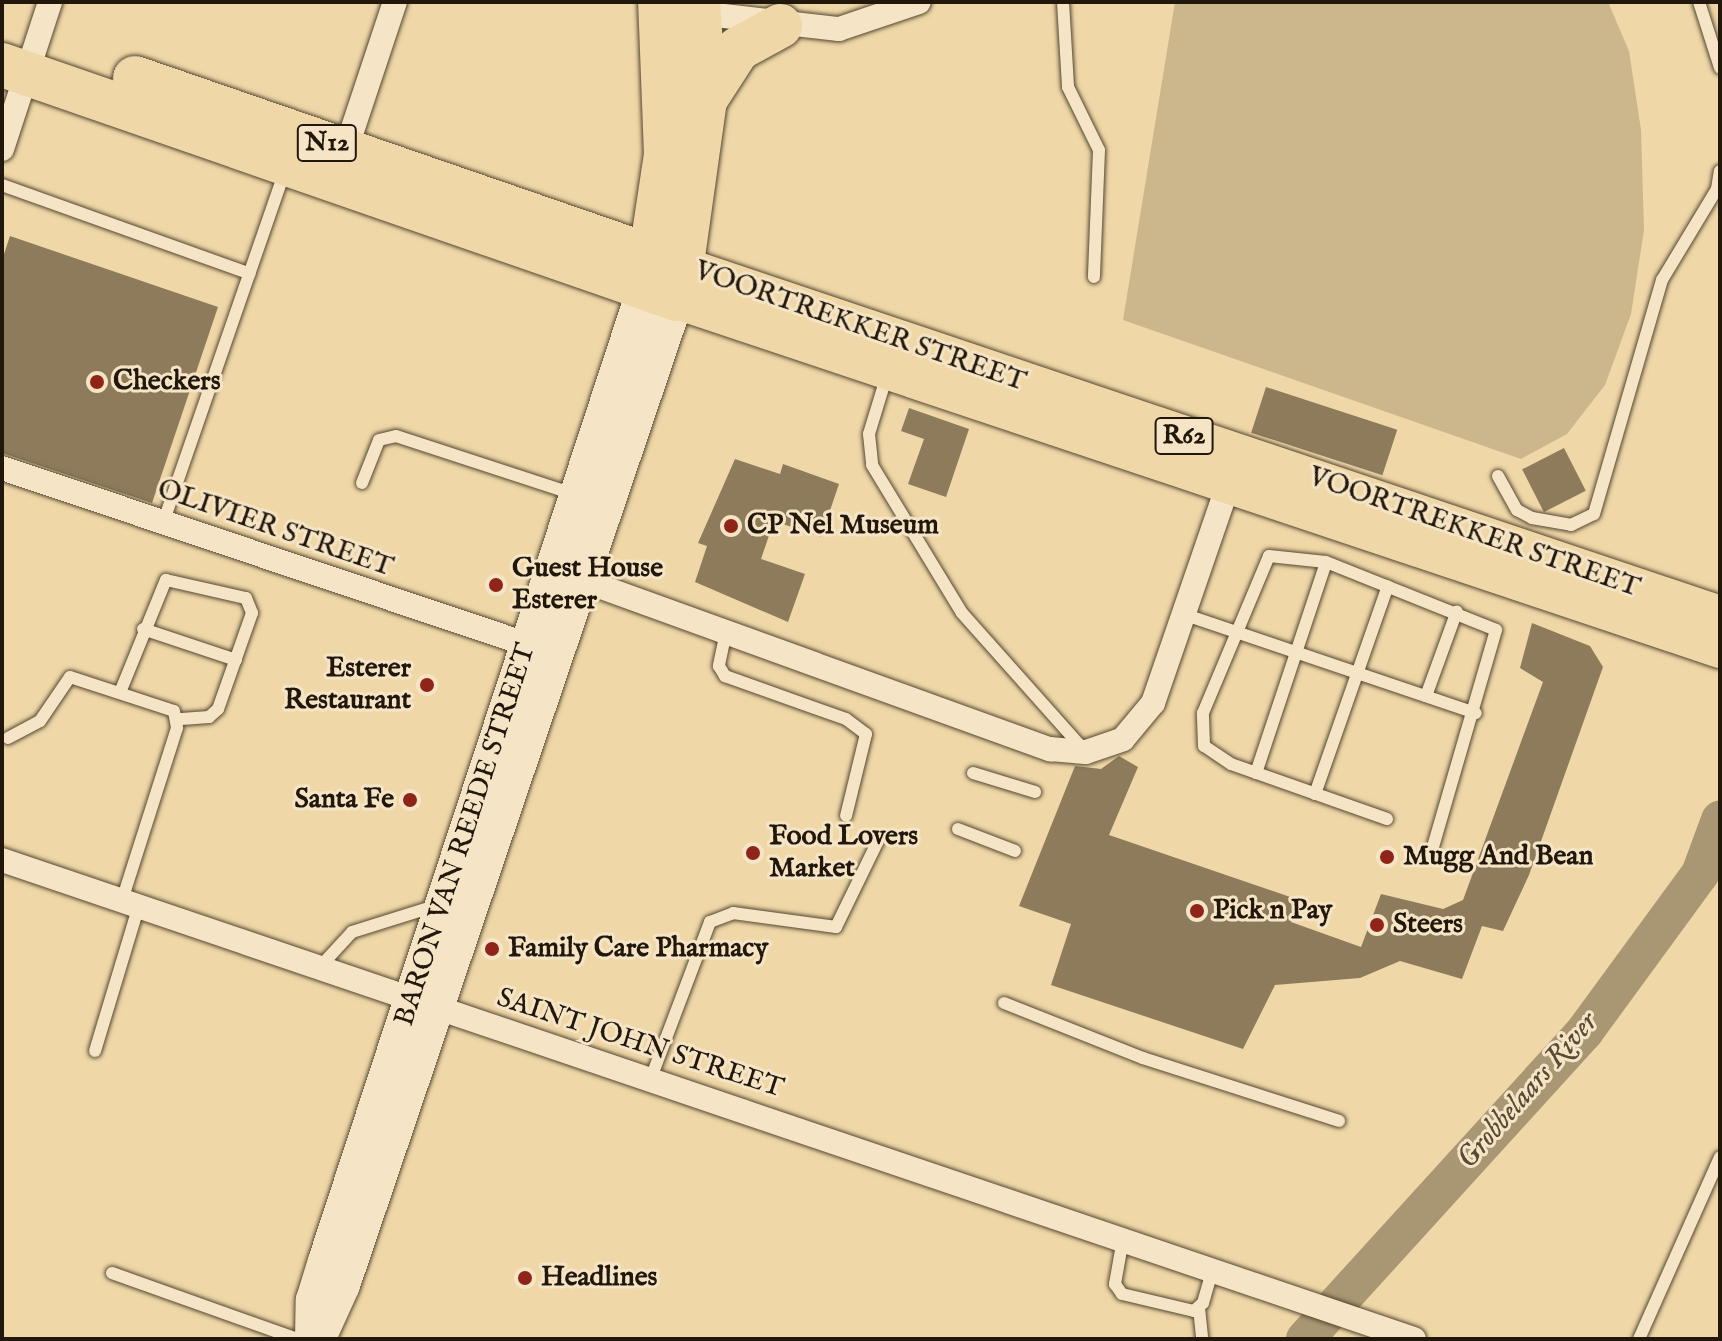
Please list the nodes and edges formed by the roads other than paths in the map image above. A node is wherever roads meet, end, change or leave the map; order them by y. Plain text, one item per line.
1 (50, 2) edge
2 (395, 2) edge
3 (919, 2) edge
4 (1063, 2) edge
5 (1699, 2) edge
6 (680, 7) edge
7 (780, 26) junction
8 (16, 54) edge
9 (1720, 68) edge
10 (705, 100) junction
11 (291, 147) junction
12 (2, 149) edge
13 (341, 164) junction
14 (1720, 171) edge
15 (2, 185) edge
16 (250, 274) junction
17 (665, 277) junction
18 (1094, 277) dead end
19 (890, 369) junction
20 (2, 468) edge
21 (1234, 468) junction
22 (1498, 476) dead end
23 (362, 483) dead end
24 (579, 496) junction
25 (163, 524) junction
26 (1326, 562) junction
27 (582, 580) junction
28 (1388, 586) junction
29 (1457, 611) junction
30 (1183, 614) junction
31 (1691, 617) edge
32 (143, 629) junction
33 (1235, 631) junction
34 (726, 632) junction
35 (529, 645) junction
36 (1720, 648) edge
37 (1296, 652) junction
38 (236, 660) junction
39 (1360, 674) junction
40 (121, 690) junction
41 (1426, 696) junction
42 (1476, 713) junction
43 (178, 719) junction
44 (8, 738) dead end
45 (1086, 752) junction
46 (973, 773) dead end
47 (1256, 773) junction
48 (1035, 792) dead end
49 (1315, 794) junction
50 (846, 816) dead end
51 (1387, 819) dead end
52 (958, 829) dead end
53 (879, 839) dead end
54 (1433, 847) dead end
55 (1015, 851) dead end
56 (2, 860) edge
57 (442, 905) junction
58 (130, 906) junction
59 (317, 970) junction
60 (1004, 1003) dead end
61 (423, 1004) junction
62 (95, 1051) dead end
63 (651, 1078) junction
64 (1339, 1121) dead end
65 (1720, 1157) edge
66 (1123, 1239) junction
67 (1212, 1272) junction
68 (112, 1273) dead end
69 (1199, 1308) junction
70 (297, 1339) edge
71 (315, 1339) edge
72 (1202, 1339) edge
73 (1414, 1339) edge
74 (1639, 1339) edge

1 - 8 street
2 - 13 street
3 - 7 street
4 - 18 lane
5 - 9 lane
6 - 7 street
6 - 10 highway
6 - 17 highway
7 - 10 highway
8 - 11 highway, VOORTREKKER STREET / N12
8 - 12 street
10 - 17 highway
11 - 13 highway, VOORTREKKER STREET / N12
11 - 16 lane
13 - 17 highway, VOORTREKKER STREET / N12
14 - 22 lane
15 - 16 lane
16 - 25 lane
17 - 19 main road, VOORTREKKER STREET / R62
17 - 21 main road, VOORTREKKER STREET / R62
17 - 24 main road, BARON VAN REEDE STREET
17 - 27 main road, BARON VAN REEDE STREET
19 - 21 main road, VOORTREKKER STREET / R62
19 - 45 lane
20 - 25 street, OLIVIER STREET
21 - 30 street
21 - 31 main road, VOORTREKKER STREET / R62
23 - 24 lane
24 - 35 main road, BARON VAN REEDE STREET
25 - 35 street, OLIVIER STREET
26 - 28 lane
26 - 33 lane
26 - 37 lane
27 - 34 street
27 - 61 main road, BARON VAN REEDE STREET
28 - 29 lane
28 - 39 lane
29 - 41 lane
29 - 42 lane
30 - 33 lane
30 - 45 street
31 - 36 main road, VOORTREKKER STREET / R62
32 - 38 lane
32 - 38 lane
32 - 40 lane
33 - 37 lane
33 - 47 lane
34 - 45 street
34 - 50 lane
35 - 57 main road, BARON VAN REEDE STREET
37 - 39 lane
37 - 47 lane
38 - 43 lane
39 - 41 lane
39 - 49 lane
40 - 43 lane
40 - 44 lane
41 - 42 lane
42 - 54 lane
43 - 58 lane
46 - 48 lane
47 - 49 lane
49 - 51 lane
52 - 55 lane
53 - 63 lane
56 - 58 street, SAINT JOHN STREET
57 - 59 lane
57 - 61 main road, BARON VAN REEDE STREET
58 - 59 street, SAINT JOHN STREET
58 - 62 lane
59 - 61 street, SAINT JOHN STREET
60 - 64 lane
61 - 63 street, SAINT JOHN STREET
61 - 71 main road, BARON VAN REEDE STREET
63 - 66 street, SAINT JOHN STREET
65 - 74 lane
66 - 67 street, SAINT JOHN STREET
66 - 69 lane
67 - 69 lane
67 - 73 street, SAINT JOHN STREET
68 - 70 lane
69 - 72 lane

